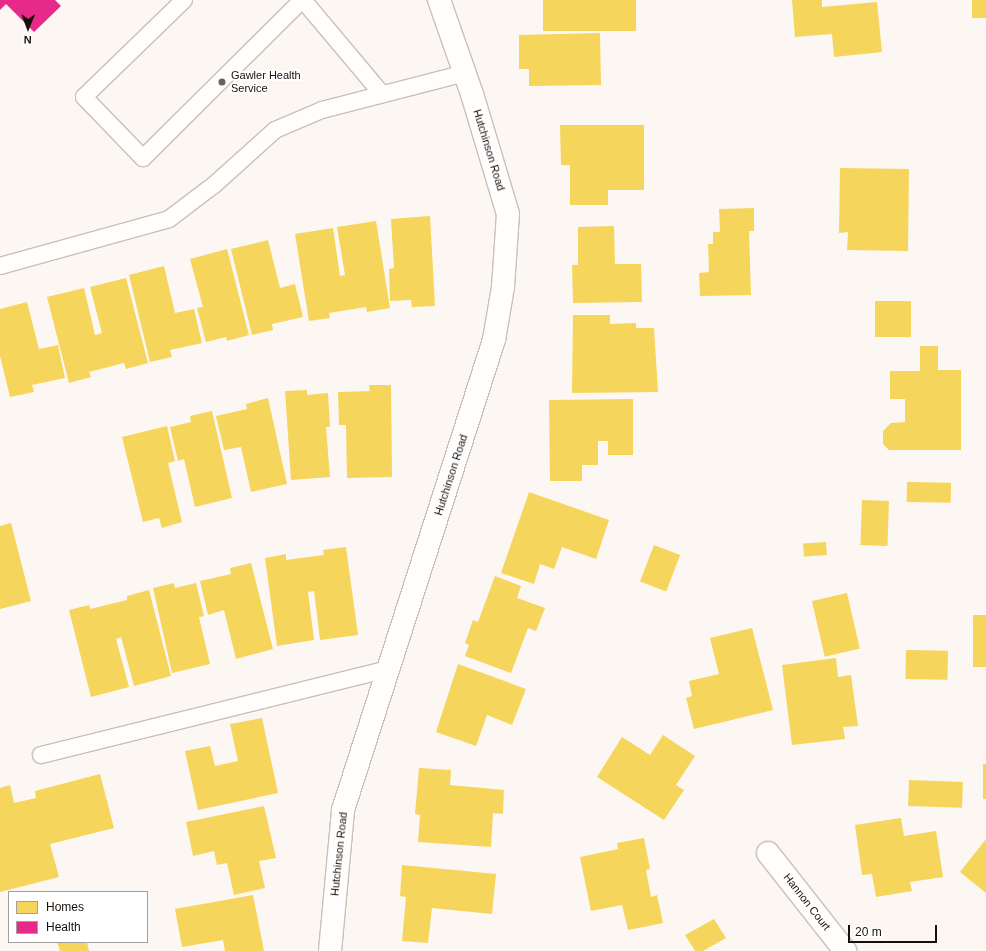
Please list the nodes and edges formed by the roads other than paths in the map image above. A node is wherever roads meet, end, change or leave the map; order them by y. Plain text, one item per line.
1 (184, 0) edge
2 (303, 0) edge
3 (440, 0) edge
4 (465, 73) junction
5 (382, 94) junction
6 (0, 266) edge
7 (389, 669) junction
8 (40, 755) dead end
9 (768, 852) dead end
10 (330, 951) edge
11 (845, 951) edge

1 - 2 lane
2 - 5 lane
3 - 4 street, Hutchinson Road
4 - 5 lane
4 - 7 street, Hutchinson Road
5 - 6 lane
7 - 8 lane
7 - 10 street, Hutchinson Road
9 - 11 street, Hannon Court

